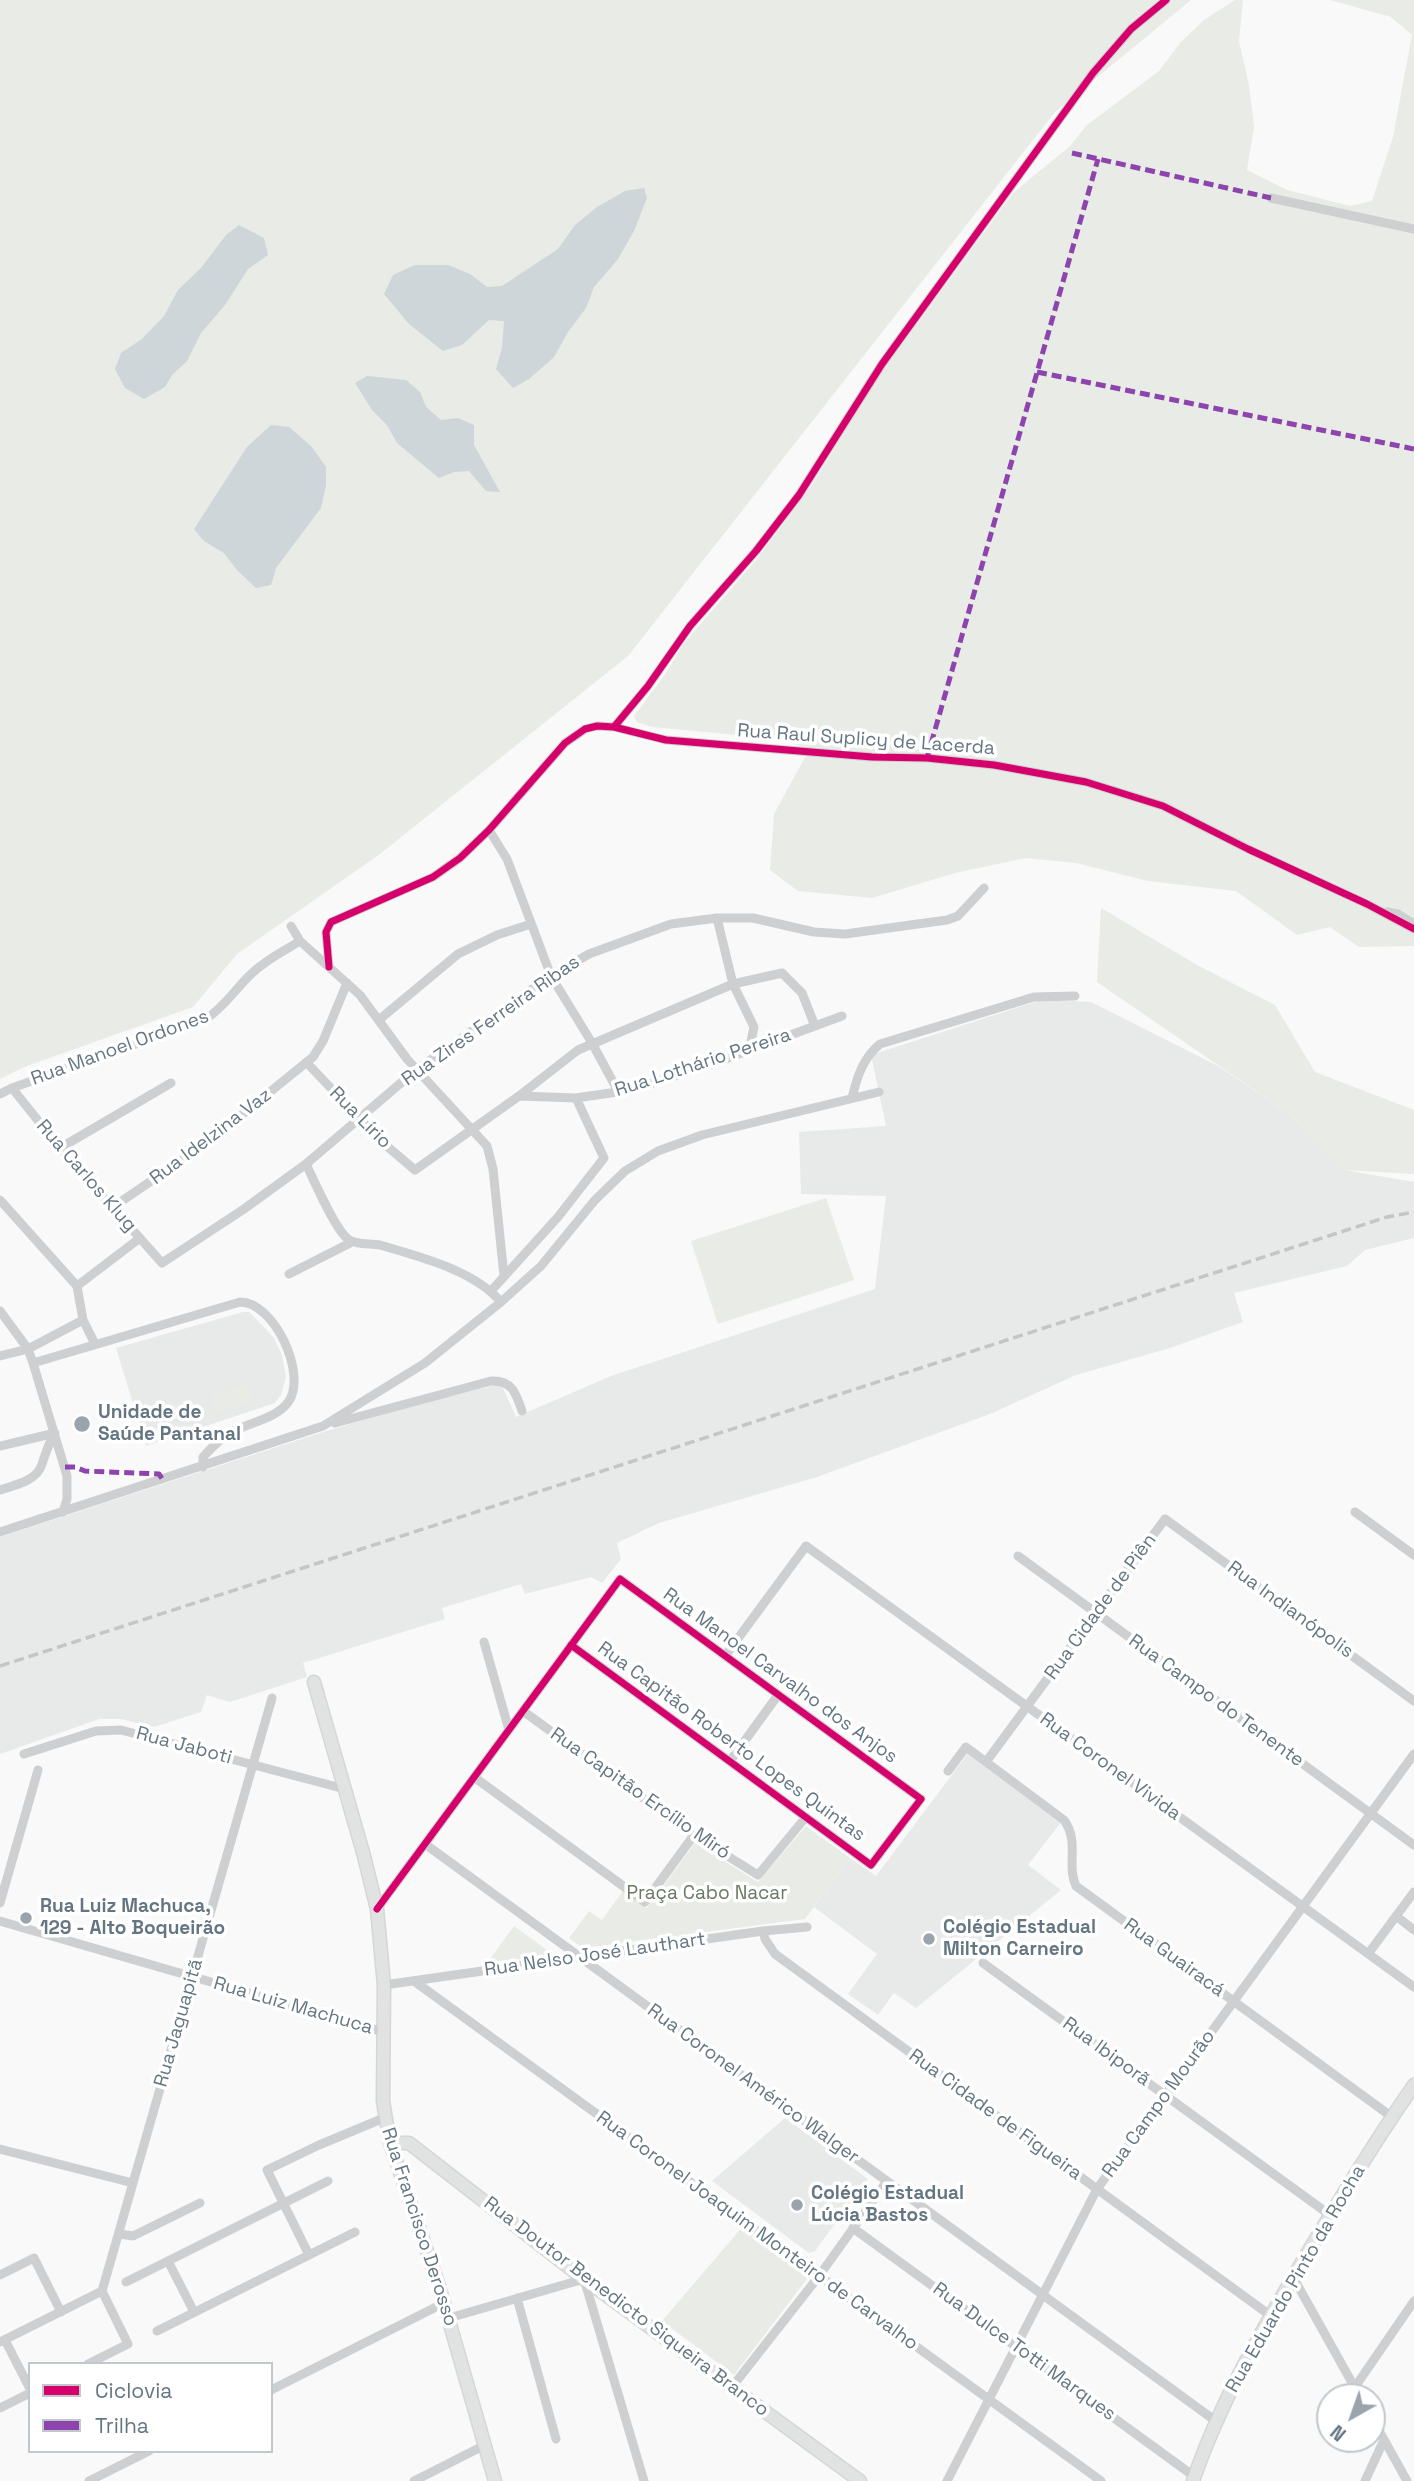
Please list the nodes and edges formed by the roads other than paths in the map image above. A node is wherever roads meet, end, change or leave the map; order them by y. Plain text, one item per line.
1 (1166, 0) edge
2 (1271, 198) dead end
3 (1414, 229) edge
4 (614, 727) junction
5 (489, 830) junction
6 (984, 888) dead end
7 (1382, 912) junction
8 (717, 918) junction
9 (531, 924) junction
10 (1414, 924) edge
11 (291, 926) dead end
12 (1414, 929) edge
13 (300, 941) junction
14 (329, 967) junction
15 (551, 976) junction
16 (347, 983) junction
17 (733, 984) junction
18 (1075, 996) dead end
19 (842, 1016) dead end
20 (380, 1019) junction
21 (815, 1026) junction
22 (592, 1043) junction
23 (749, 1051) junction
24 (307, 1063) junction
25 (416, 1070) junction
26 (171, 1083) dead end
27 (12, 1088) junction
28 (879, 1092) dead end
29 (620, 1093) junction
30 (0, 1094) edge
31 (519, 1096) junction
32 (852, 1097) junction
33 (576, 1098) junction
34 (359, 1118) junction
35 (471, 1129) junction
36 (60, 1148) junction
37 (306, 1164) junction
38 (0, 1200) edge
39 (113, 1207) junction
40 (140, 1238) junction
41 (352, 1242) junction
42 (162, 1263) joint
43 (289, 1274) dead end
44 (503, 1276) junction
45 (77, 1286) junction
46 (491, 1291) junction
47 (502, 1302) junction
48 (0, 1311) edge
49 (83, 1320) junction
50 (96, 1344) junction
51 (28, 1349) junction
52 (0, 1356) edge
53 (33, 1363) junction
54 (522, 1410) dead end
55 (323, 1426) junction
56 (55, 1433) junction
57 (0, 1446) edge
58 (203, 1467) junction
59 (0, 1490) edge
60 (63, 1512) junction
61 (1355, 1512) dead end
62 (1165, 1519) joint
63 (0, 1532) edge
64 (1414, 1555) edge
65 (1018, 1556) dead end
66 (1096, 1613) junction
67 (484, 1642) dead end
68 (571, 1645) junction
69 (725, 1656) junction
70 (314, 1682) dead end
71 (778, 1695) junction
72 (272, 1698) dead end
73 (1414, 1701) edge
74 (1027, 1707) junction
75 (523, 1711) junction
76 (509, 1730) junction
77 (24, 1754) dead end
78 (1414, 1754) edge
79 (730, 1761) junction
80 (986, 1762) junction
81 (253, 1765) junction
82 (38, 1770) dead end
83 (948, 1770) dead end
84 (474, 1777) junction
85 (345, 1789) junction
86 (1371, 1814) junction
87 (806, 1817) junction
88 (694, 1835) junction
89 (425, 1844) junction
90 (1414, 1846) edge
91 (871, 1865) joint
92 (1414, 1892) edge
93 (0, 1903) edge
94 (1303, 1907) junction
95 (377, 1909) junction
96 (1396, 1916) junction
97 (0, 1921) edge
98 (807, 1927) dead end
99 (1414, 1930) edge
100 (763, 1931) junction
101 (1368, 1954) junction
102 (580, 1958) junction
103 (983, 1963) dead end
104 (192, 1976) junction
105 (414, 1981) junction
106 (384, 1985) junction
107 (1414, 1987) edge
108 (1234, 2002) junction
109 (384, 2032) junction
110 (1414, 2085) edge
111 (1165, 2095) junction
112 (1392, 2117) junction
113 (384, 2118) junction
114 (390, 2143) junction
115 (0, 2149) edge
116 (328, 2181) dead end
117 (887, 2181) junction
118 (133, 2183) junction
119 (1097, 2189) junction
120 (200, 2203) dead end
121 (284, 2203) junction
122 (1330, 2215) junction
123 (853, 2228) junction
124 (355, 2232) dead end
125 (118, 2234) junction
126 (309, 2255) junction
127 (168, 2261) junction
128 (0, 2275) edge
129 (819, 2276) junction
130 (1293, 2277) junction
131 (584, 2279) junction
132 (126, 2282) dead end
133 (102, 2291) junction
134 (1043, 2295) junction
135 (517, 2298) junction
136 (1414, 2301) edge
137 (444, 2303) junction
138 (61, 2312) junction
139 (194, 2312) junction
140 (1271, 2316) junction
141 (449, 2318) junction
142 (156, 2331) dead end
143 (2, 2341) edge
144 (1016, 2347) junction
145 (92, 2362) edge
146 (1353, 2383) edge
147 (1358, 2383) edge
148 (28, 2387) edge
149 (733, 2387) junction
150 (273, 2389) edge
151 (28, 2392) edge
152 (989, 2400) junction
153 (0, 2408) edge
154 (1217, 2422) junction
155 (556, 2439) dead end
156 (1386, 2444) edge
157 (485, 2445) junction
158 (145, 2453) edge
159 (1378, 2453) edge
160 (1194, 2479) edge
161 (89, 2481) edge
162 (414, 2481) edge
163 (495, 2481) edge
164 (644, 2481) edge
165 (860, 2481) edge
166 (947, 2481) edge
167 (1101, 2481) edge
168 (1365, 2481) edge
169 (1407, 2481) edge

1 - 4 street
2 - 3 street
4 - 5 street
4 - 7 street, Rua Raul Suplicy de Lacerda
5 - 9 street
5 - 14 street
6 - 8 street, Rua Zires Ferreira Ribas
7 - 10 street, Rua Raul Suplicy de Lacerda
7 - 12 street, Rua Raul Suplicy de Lacerda
8 - 15 street, Rua Zires Ferreira Ribas
8 - 17 street
9 - 15 street
9 - 20 street
11 - 13 street
13 - 14 street
13 - 27 street, Rua Manoel Ordones
14 - 16 street
15 - 22 street
15 - 25 street, Rua Zires Ferreira Ribas
16 - 20 street
16 - 24 street, Rua Idelzina Vaz
17 - 21 street
17 - 22 street
17 - 23 street
18 - 32 street
19 - 21 street, Rua Lothário Pereira
20 - 25 street
21 - 23 street, Rua Lothário Pereira
22 - 29 street
22 - 31 street
23 - 29 street, Rua Lothário Pereira
24 - 34 street, Rua Lírio
24 - 39 street, Rua Idelzina Vaz
25 - 34 street, Rua Zires Ferreira Ribas
25 - 35 street
26 - 36 street
27 - 30 street, Rua Manoel Ordones
27 - 36 street, Rua Carlos Klug
28 - 32 street
29 - 33 street, Rua Lothário Pereira
31 - 33 street, Rua Lothário Pereira
31 - 35 street
32 - 47 street
33 - 44 street
34 - 35 street, Rua Lírio
34 - 37 street, Rua Zires Ferreira Ribas
35 - 44 street
36 - 39 street, Rua Carlos Klug
37 - 41 street
37 - 42 street, Rua Zires Ferreira Ribas
38 - 45 street
39 - 40 street, Rua Carlos Klug
40 - 42 street, Rua Carlos Klug
40 - 45 street
41 - 43 street
41 - 46 street
44 - 46 street
45 - 49 street
46 - 47 street
47 - 55 street
48 - 51 street
49 - 50 street
49 - 51 street
50 - 53 street
50 - 58 street
51 - 52 street
51 - 53 street
53 - 56 street
54 - 55 street
55 - 58 street
56 - 57 street
56 - 59 street
56 - 60 street
58 - 60 street
60 - 63 street
61 - 64 street
62 - 66 street, Rua Cidade de Piên
62 - 73 street, Rua Indianópolis
65 - 66 street, Rua Campo do Tenente
66 - 74 street, Rua Cidade de Piên
66 - 86 street, Rua Campo do Tenente
67 - 76 street
68 - 69 street, Rua Manoel Carvalho dos Anjos
68 - 75 street
68 - 79 street, Rua Capitão Roberto Lopes Quintas
69 - 71 street, Rua Manoel Carvalho dos Anjos
69 - 74 street, Rua Coronel Vivida
70 - 85 street, Rua Francisco Derosso
71 - 79 street
71 - 91 street, Rua Manoel Carvalho dos Anjos
72 - 81 street, Rua Jaguapitã
74 - 80 street, Rua Cidade de Piên
74 - 94 street, Rua Coronel Vivida
75 - 76 street
75 - 88 street, Rua Capitão Ercílio Miró
76 - 84 street
77 - 81 street, Rua Jaboti
78 - 86 street, Rua Campo Mourão
79 - 87 street, Rua Capitão Roberto Lopes Quintas
80 - 83 street, Rua Guairacá
80 - 108 street, Rua Guairacá
81 - 85 street, Rua Jaboti
81 - 104 street, Rua Jaguapitã
82 - 93 street
84 - 88 street
84 - 89 street
85 - 95 street, Rua Francisco Derosso
86 - 90 street, Rua Campo do Tenente
86 - 94 street, Rua Campo Mourão
87 - 88 street, Rua Capitão Ercílio Miró
87 - 91 street, Rua Capitão Roberto Lopes Quintas
89 - 95 street
89 - 102 street, Rua Coronel Américo Walger
92 - 96 street
94 - 101 street, Rua Coronel Vivida
94 - 108 street, Rua Campo Mourão
95 - 106 street, Rua Francisco Derosso
96 - 99 street
96 - 101 street
97 - 104 street, Rua Luiz Machuca
98 - 100 street, Rua Nelso José Lauthart
100 - 102 street, Rua Nelso José Lauthart
100 - 119 street, Rua Cidade de Figueira
101 - 107 street, Rua Coronel Vivida
102 - 105 street, Rua Nelso José Lauthart
102 - 117 street, Rua Coronel Américo Walger
103 - 111 street, Rua Ibiporã
104 - 109 street, Rua Luiz Machuca
104 - 118 street, Rua Jaguapitã
105 - 106 street, Rua Nelso José Lauthart
105 - 129 street, Rua Coronel Joaquim Monteiro de Carvalho
106 - 109 street, Rua Francisco Derosso
108 - 111 street, Rua Campo Mourão
108 - 112 street, Rua Guairacá
109 - 113 street, Rua Francisco Derosso
110 - 112 street, Rua Eduardo Pinto da Rocha
111 - 119 street, Rua Campo Mourão
111 - 122 street, Rua Ibiporã
112 - 122 street, Rua Eduardo Pinto da Rocha
113 - 114 street, Rua Francisco Derosso
113 - 121 street
114 - 131 street, Rua Doutor Benedicto Siqueira Branco
114 - 137 street, Rua Francisco Derosso
115 - 118 street
116 - 121 street
117 - 123 street
117 - 134 street, Rua Coronel Américo Walger
118 - 125 street, Rua Jaguapitã
119 - 134 street, Rua Campo Mourão
119 - 140 street, Rua Cidade de Figueira
120 - 125 street
121 - 126 street
121 - 127 street
122 - 130 street, Rua Eduardo Pinto da Rocha
123 - 129 street
123 - 144 street, Rua Dulce Totti Marques
124 - 126 street
125 - 133 street, Rua Jaguapitã
126 - 139 street
127 - 132 street
127 - 139 street
128 - 138 street
129 - 149 street
129 - 152 street, Rua Coronel Joaquim Monteiro de Carvalho
130 - 140 street, Rua Eduardo Pinto da Rocha
130 - 146 street
131 - 135 street
131 - 149 street, Rua Doutor Benedicto Siqueira Branco
131 - 164 street
133 - 138 street
133 - 145 street
134 - 144 street, Rua Campo Mourão
134 - 154 street, Rua Coronel Américo Walger
135 - 141 street
135 - 155 street
136 - 147 street
137 - 141 street, Rua Francisco Derosso
137 - 150 street
138 - 143 street
139 - 142 street
140 - 154 street, Rua Eduardo Pinto da Rocha
141 - 157 street, Rua Francisco Derosso
143 - 148 street
144 - 152 street, Rua Campo Mourão
144 - 160 street, Rua Dulce Totti Marques
149 - 165 street, Rua Doutor Benedicto Siqueira Branco
151 - 153 street
152 - 166 street, Rua Campo Mourão
152 - 167 street, Rua Coronel Joaquim Monteiro de Carvalho
154 - 160 street, Rua Eduardo Pinto da Rocha
156 - 169 street
157 - 162 street
157 - 163 street, Rua Francisco Derosso
158 - 161 street
159 - 168 street

